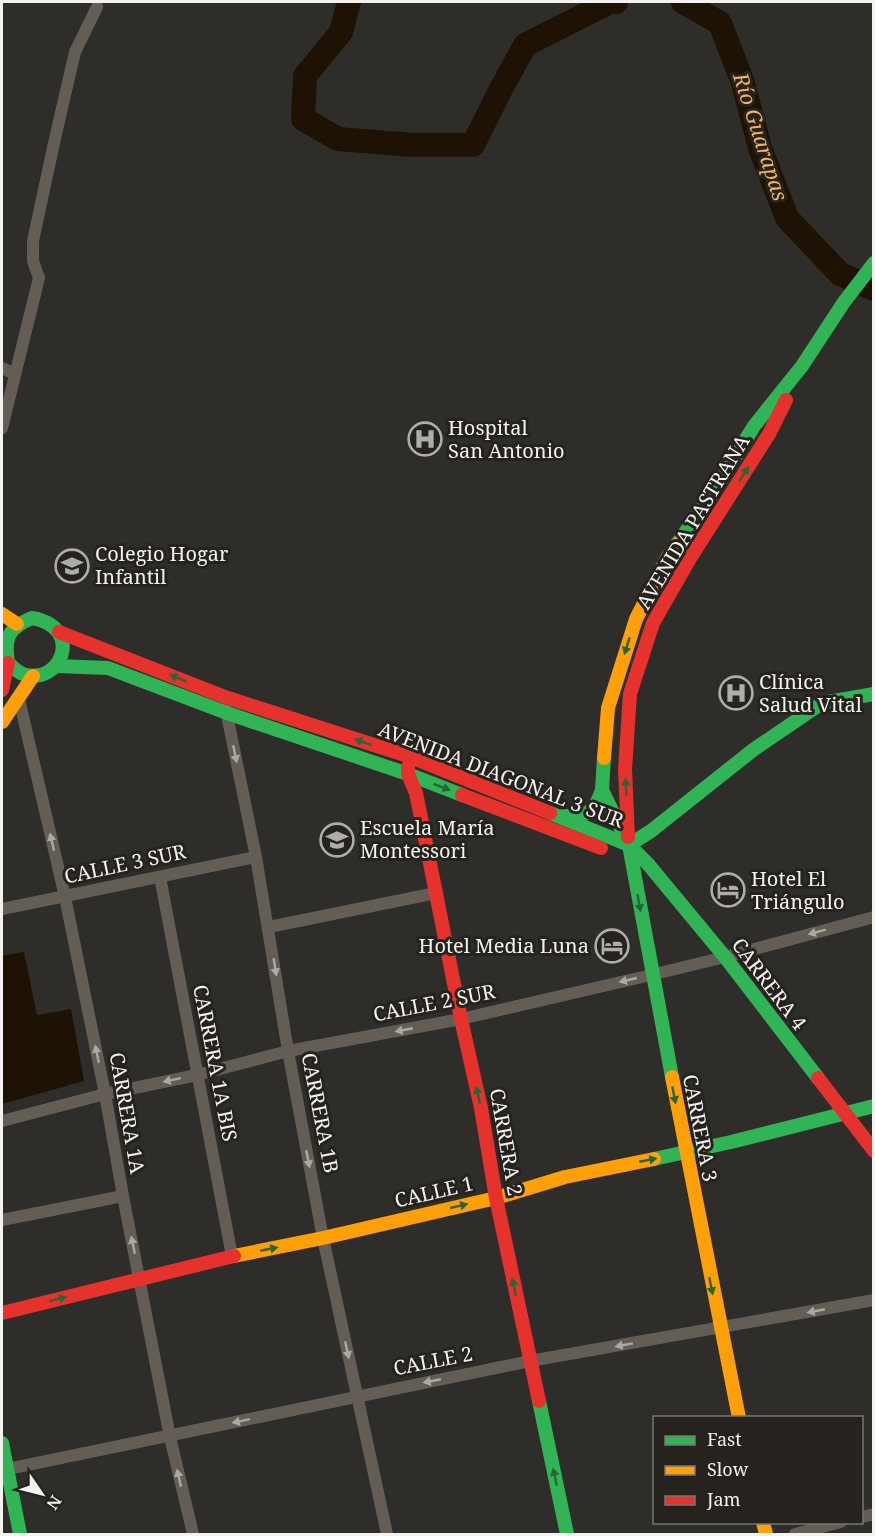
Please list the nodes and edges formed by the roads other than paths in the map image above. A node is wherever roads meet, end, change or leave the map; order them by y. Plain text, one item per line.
1 (97, 7) dead end
2 (873, 263) edge
3 (802, 366) junction
4 (2, 368) edge
5 (15, 374) junction
6 (2, 428) edge
7 (2, 614) edge
8 (17, 624) junction
9 (59, 632) junction
10 (3, 640) edge
11 (8, 663) junction
12 (56, 666) junction
13 (33, 676) junction
14 (2, 690) edge
15 (873, 694) edge
16 (225, 697) junction
17 (19, 699) junction
18 (227, 713) junction
19 (2, 722) edge
20 (408, 756) junction
21 (408, 774) junction
22 (602, 790) junction
23 (554, 816) junction
24 (629, 845) junction
25 (256, 857) junction
26 (160, 877) junction
27 (436, 893) junction
28 (65, 897) junction
29 (2, 909) edge
30 (873, 917) edge
31 (269, 927) junction
32 (725, 957) junction
33 (651, 975) junction
34 (461, 1019) junction
35 (288, 1051) junction
36 (197, 1075) junction
37 (105, 1094) junction
38 (873, 1106) edge
39 (843, 1113) junction
40 (2, 1121) edge
41 (873, 1151) edge
42 (685, 1153) junction
43 (123, 1196) junction
44 (496, 1198) junction
45 (2, 1220) edge
46 (323, 1238) junction
47 (232, 1256) junction
48 (140, 1279) junction
49 (873, 1300) edge
50 (2, 1313) edge
51 (720, 1329) junction
52 (530, 1361) junction
53 (356, 1396) junction
54 (739, 1416) edge
55 (170, 1437) junction
56 (2, 1443) edge
57 (4, 1470) edge
58 (835, 1524) edge
59 (813, 1532) edge
60 (20, 1534) edge
61 (193, 1534) edge
62 (387, 1534) edge
63 (567, 1534) edge
64 (795, 1534) edge

1 - 5 street
2 - 3 main road, AVENIDA PASTRANA
3 -> 22 main road, AVENIDA PASTRANA
24 -> 3 main road, AVENIDA PASTRANA
4 - 5 street
5 - 6 street
7 - 8 main road
8 - 9 main road
8 - 10 main road
9 - 12 main road
16 -> 9 main road, AVENIDA DIAGONAL 3 SUR
10 - 11 main road
11 - 13 main road
11 - 14 main road
12 - 13 main road
12 - 18 main road, AVENIDA DIAGONAL 3 SUR
13 - 17 main road
15 - 24 main road
16 - 18 street, CARRERA 1B
20 -> 16 main road, AVENIDA DIAGONAL 3 SUR
17 - 19 main road
28 -> 17 street, CARRERA 1A
18 - 21 main road, AVENIDA DIAGONAL 3 SUR
18 -> 25 street, CARRERA 1B
20 - 21 main road, CARRERA 2
20 - 23 main road, AVENIDA DIAGONAL 3 SUR
21 -> 24 main road, AVENIDA DIAGONAL 3 SUR
21 - 27 main road, CARRERA 2
22 - 23 main road
22 - 24 main road
23 - 24 main road, AVENIDA DIAGONAL 3 SUR
24 - 32 main road, CARRERA 4
24 -> 33 main road, CARRERA 3
25 - 26 street, CALLE 3 SUR
25 - 31 street, CARRERA 1B
26 - 28 street, CALLE 3 SUR
26 - 36 street, CARRERA 1A BIS
27 - 31 street
27 - 34 main road, CARRERA 2
28 - 29 street, CALLE 3 SUR
37 -> 28 street, CARRERA 1A
30 -> 32 street, CALLE 2 SUR
31 -> 35 street, CARRERA 1B
32 - 33 street, CALLE 2 SUR
32 - 39 main road, CARRERA 4
33 -> 34 street, CALLE 2 SUR
33 -> 42 main road, CARRERA 3
34 -> 35 street, CALLE 2 SUR
44 -> 34 main road, CARRERA 2
35 - 36 street, CALLE 2 SUR
35 -> 46 street, CARRERA 1B
36 -> 37 street, CALLE 2 SUR
36 - 47 street, CARRERA 1A BIS
37 - 40 street, CALLE 2 SUR
37 - 43 street, CARRERA 1A
38 - 39 main road, CALLE 1
39 - 41 main road, CARRERA 4
39 - 42 main road, CALLE 1
44 -> 42 main road, CALLE 1
42 -> 51 main road, CARRERA 3
43 - 45 street
48 -> 43 street, CARRERA 1A
46 -> 44 main road, CALLE 1
52 -> 44 main road, CARRERA 2
47 -> 46 main road, CALLE 1
46 -> 53 street, CARRERA 1B
47 - 48 main road, CALLE 1
50 -> 48 main road, CALLE 1
48 - 55 street, CARRERA 1A
49 -> 51 street, CALLE 2
51 -> 52 street, CALLE 2
51 - 54 main road, CARRERA 3
52 -> 53 street, CALLE 2
63 -> 52 main road, CARRERA 2
53 -> 55 street, CALLE 2
53 - 62 street, CARRERA 1B
55 - 57 street, CALLE 2
61 -> 55 street, CARRERA 1A
56 - 57 main road
57 - 60 main road
58 - 59 street
59 - 64 street

